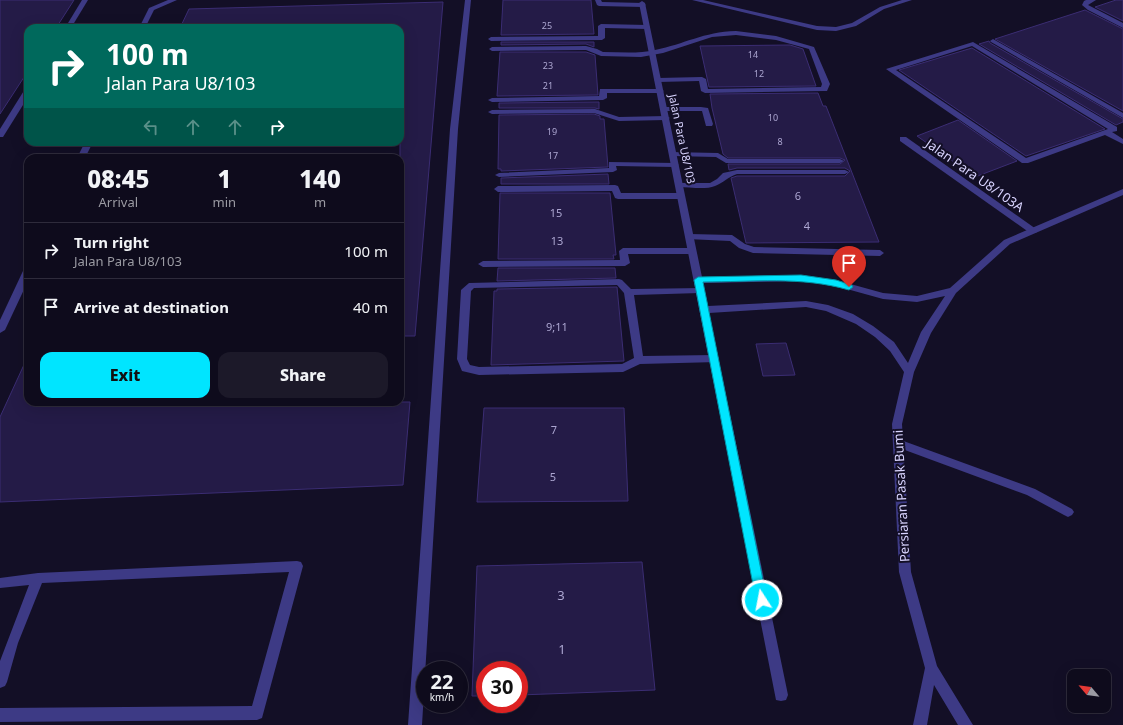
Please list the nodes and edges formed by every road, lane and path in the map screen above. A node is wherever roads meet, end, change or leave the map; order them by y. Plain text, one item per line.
1 (85, 0) edge
2 (174, 0) edge
3 (468, 0) edge
4 (598, 0) edge
5 (695, 0) edge
6 (909, 0) edge
7 (1093, 0) edge
8 (70, 24) edge
9 (144, 24) edge
10 (1123, 26) edge
11 (647, 27) junction
12 (491, 39) dead end
13 (993, 41) dead end
14 (492, 50) dead end
15 (653, 53) junction
16 (658, 80) junction
17 (660, 91) junction
18 (24, 97) edge
19 (492, 100) dead end
20 (492, 112) dead end
21 (665, 114) junction
22 (1123, 116) edge
23 (709, 124) dead end
24 (1105, 132) junction
25 (0, 135) edge
26 (903, 139) dead end
27 (1123, 142) edge
28 (673, 154) junction
29 (840, 161) dead end
30 (675, 165) junction
31 (845, 172) dead end
32 (499, 175) dead end
33 (679, 185) junction
34 (498, 189) dead end
35 (1123, 192) edge
36 (681, 196) junction
37 (1033, 231) junction
38 (690, 238) junction
39 (692, 251) junction
40 (880, 253) dead end
41 (483, 264) dead end
42 (24, 279) edge
43 (698, 280) junction
44 (700, 290) junction
45 (953, 291) junction
46 (629, 292) junction
47 (704, 310) junction
48 (0, 330) edge
49 (714, 359) junction
50 (639, 360) junction
51 (909, 372) junction
52 (898, 442) junction
53 (1068, 512) dead end
54 (38, 578) junction
55 (0, 583) edge
56 (931, 668) junction
57 (0, 682) edge
58 (781, 695) dead end
59 (0, 715) edge
60 (415, 725) edge
61 (920, 725) edge
62 (966, 725) edge

1 - 8 street
2 - 9 street
3 - 60 street
4 - 11 street, Jalan Para U8/103
5 - 6 street
7 - 10 street
11 - 12 street
11 - 15 street, Jalan Para U8/103
13 - 22 street
14 - 15 street
15 - 16 street, Jalan Para U8/103
15 - 16 street
16 - 17 street, Jalan Para U8/103
17 - 19 street
17 - 21 street, Jalan Para U8/103
18 - 25 street
20 - 21 street
21 - 23 street
21 - 28 street, Jalan Para U8/103
24 - 24 street
24 - 27 street
26 - 37 street, Jalan Para U8/103A
28 - 29 street
28 - 30 street, Jalan Para U8/103
30 - 32 street
30 - 33 street, Jalan Para U8/103
31 - 33 street
33 - 36 street, Jalan Para U8/103
34 - 36 street
35 - 37 street, Persiaran Pasak Bumi
36 - 38 street, Jalan Para U8/103
37 - 45 street, Persiaran Pasak Bumi
38 - 39 street, Jalan Para U8/103
38 - 40 street
39 - 41 street
39 - 43 street, Jalan Para U8/103
42 - 48 street
43 - 44 street, Jalan Para U8/103
43 - 45 street
44 - 46 street
44 - 47 street, Jalan Para U8/103
45 - 51 street, Persiaran Pasak Bumi
46 - 50 street
46 - 50 street
47 - 49 street, Jalan Para U8/103
47 - 51 street
49 - 50 street
49 - 58 street, Jalan Para U8/103
51 - 52 street, Persiaran Pasak Bumi
52 - 53 street
52 - 56 street, Persiaran Pasak Bumi
54 - 55 street
54 - 57 street
54 - 59 street
56 - 61 street, Persiaran Pasak Bumi
56 - 62 street, Persiaran Pasak Bumi

